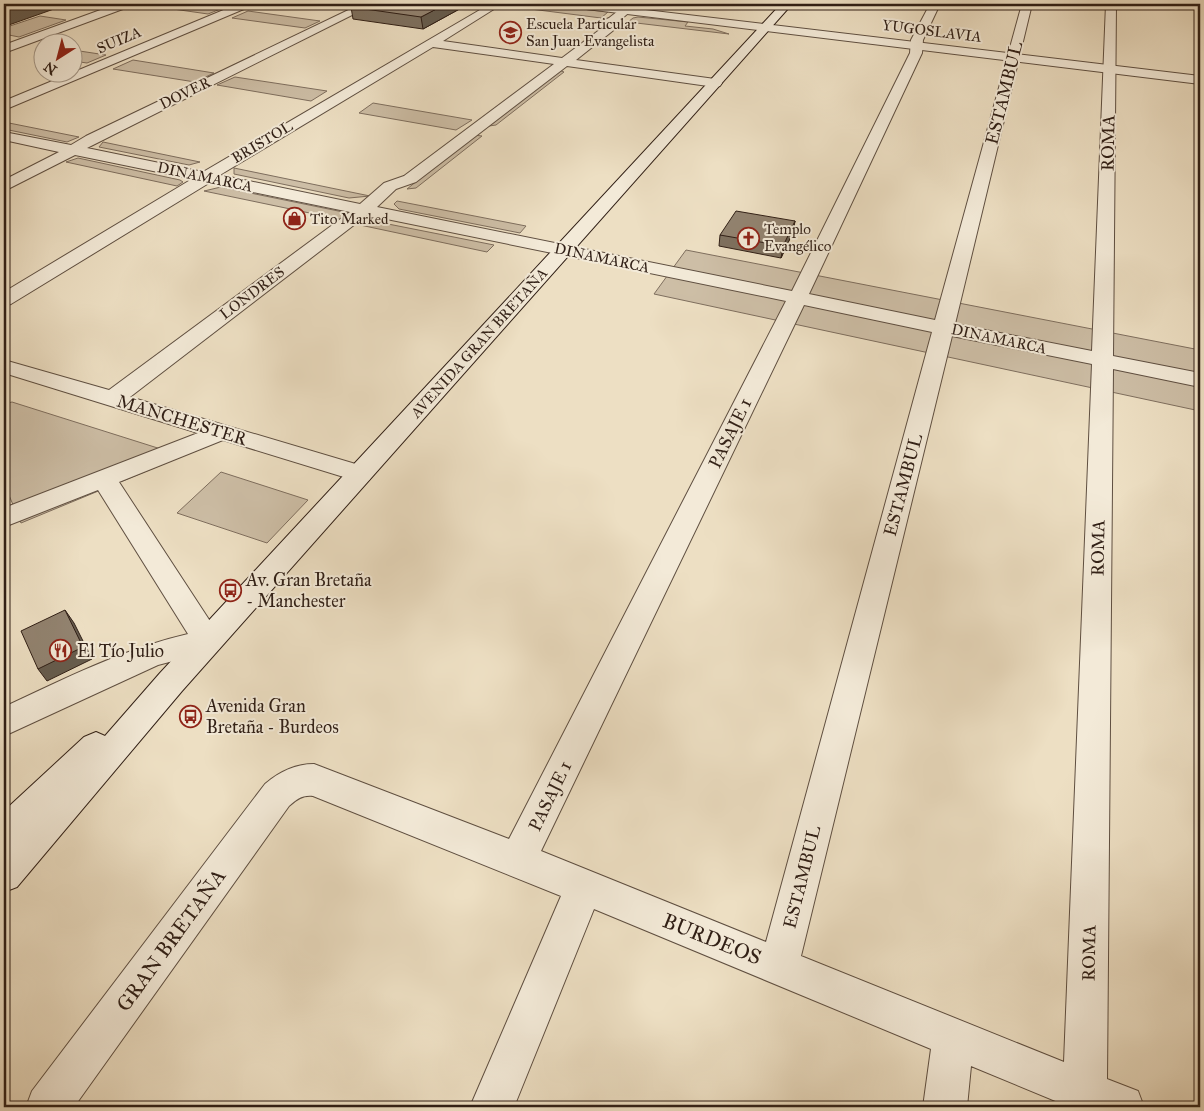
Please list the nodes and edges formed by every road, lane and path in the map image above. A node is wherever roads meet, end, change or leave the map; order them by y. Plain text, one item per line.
1 (127, 4) edge
2 (247, 4) edge
3 (368, 4) edge
4 (497, 4) edge
5 (570, 4) edge
6 (787, 4) edge
7 (935, 4) edge
8 (1027, 4) edge
9 (1111, 4) edge
10 (629, 7) edge
11 (614, 20) junction
12 (765, 28) junction
13 (431, 43) junction
14 (916, 46) junction
15 (4, 49) edge
16 (1014, 58) junction
17 (551, 60) junction
18 (566, 62) junction
19 (1109, 69) junction
20 (1200, 80) edge
21 (715, 83) junction
22 (4, 106) edge
23 (4, 136) edge
24 (74, 150) junction
25 (206, 177) junction
26 (4, 186) edge
27 (390, 186) junction
28 (364, 209) junction
29 (563, 250) junction
30 (798, 298) junction
31 (4, 300) edge
32 (944, 327) junction
33 (1103, 360) junction
34 (10, 372) edge
35 (1200, 380) edge
36 (112, 399) junction
37 (222, 432) junction
38 (360, 474) junction
39 (104, 478) junction
40 (4, 518) edge
41 (208, 641) junction
42 (170, 682) junction
43 (4, 722) edge
44 (300, 779) joint
45 (4, 835) edge
46 (518, 860) junction
47 (4, 874) edge
48 (584, 887) junction
49 (779, 966) junction
50 (953, 1038) junction
51 (1085, 1092) junction
52 (48, 1107) edge
53 (492, 1107) edge
54 (945, 1107) edge
55 (1122, 1107) edge

1 - 15 street
2 - 22 street, SUIZA
3 - 24 street, DOVER
4 - 13 street, BRISTOL
5 - 10 street, YUGOSLAVIA
6 - 12 street, AVENIDA GRAN BRETAÑA
7 - 14 street, PASAJE 1
8 - 16 street, ESTAMBUL
9 - 19 street, ROMA
10 - 11 street, LONDRES
10 - 12 street, YUGOSLAVIA
11 - 17 street, LONDRES
11 - 18 street, LONDRES
12 - 14 street, YUGOSLAVIA
12 - 21 street, AVENIDA GRAN BRETAÑA
13 - 17 street
13 - 25 street, BRISTOL
14 - 16 street, YUGOSLAVIA
14 - 30 street, PASAJE 1
16 - 19 street, YUGOSLAVIA
16 - 32 street, ESTAMBUL
17 - 18 street
17 - 27 street, LONDRES
18 - 21 street
18 - 27 street, LONDRES
19 - 20 street, YUGOSLAVIA
19 - 33 street, ROMA
21 - 29 street, AVENIDA GRAN BRETAÑA
23 - 24 street, DINAMARCA
24 - 25 street, DINAMARCA
24 - 26 street, DOVER
25 - 28 street, DINAMARCA
25 - 31 street, BRISTOL
27 - 28 street, LONDRES
28 - 29 street, DINAMARCA
28 - 36 street, LONDRES
29 - 30 street, DINAMARCA
29 - 38 street, AVENIDA GRAN BRETAÑA
30 - 32 street, DINAMARCA
30 - 46 street, PASAJE 1
32 - 33 street, DINAMARCA
32 - 49 street, ESTAMBUL
33 - 35 street, DINAMARCA
33 - 51 street, ROMA
34 - 36 street, MANCHESTER
36 - 37 street, MANCHESTER
37 - 38 street, MANCHESTER
37 - 39 street
38 - 41 street, AVENIDA GRAN BRETAÑA
39 - 40 street
39 - 41 street
41 - 42 street, AVENIDA GRAN BRETAÑA
41 - 43 street
42 - 45 street, AVENIDA GRAN BRETAÑA
42 - 47 street, AVENIDA GRAN BRETAÑA
44 - 46 street, BURDEOS
44 - 52 street, GRAN BRETAÑA
46 - 48 street, BURDEOS
48 - 49 street, BURDEOS
48 - 53 street
49 - 50 street, BURDEOS
50 - 51 street, BURDEOS
50 - 54 street
51 - 55 street, BURDEOS

